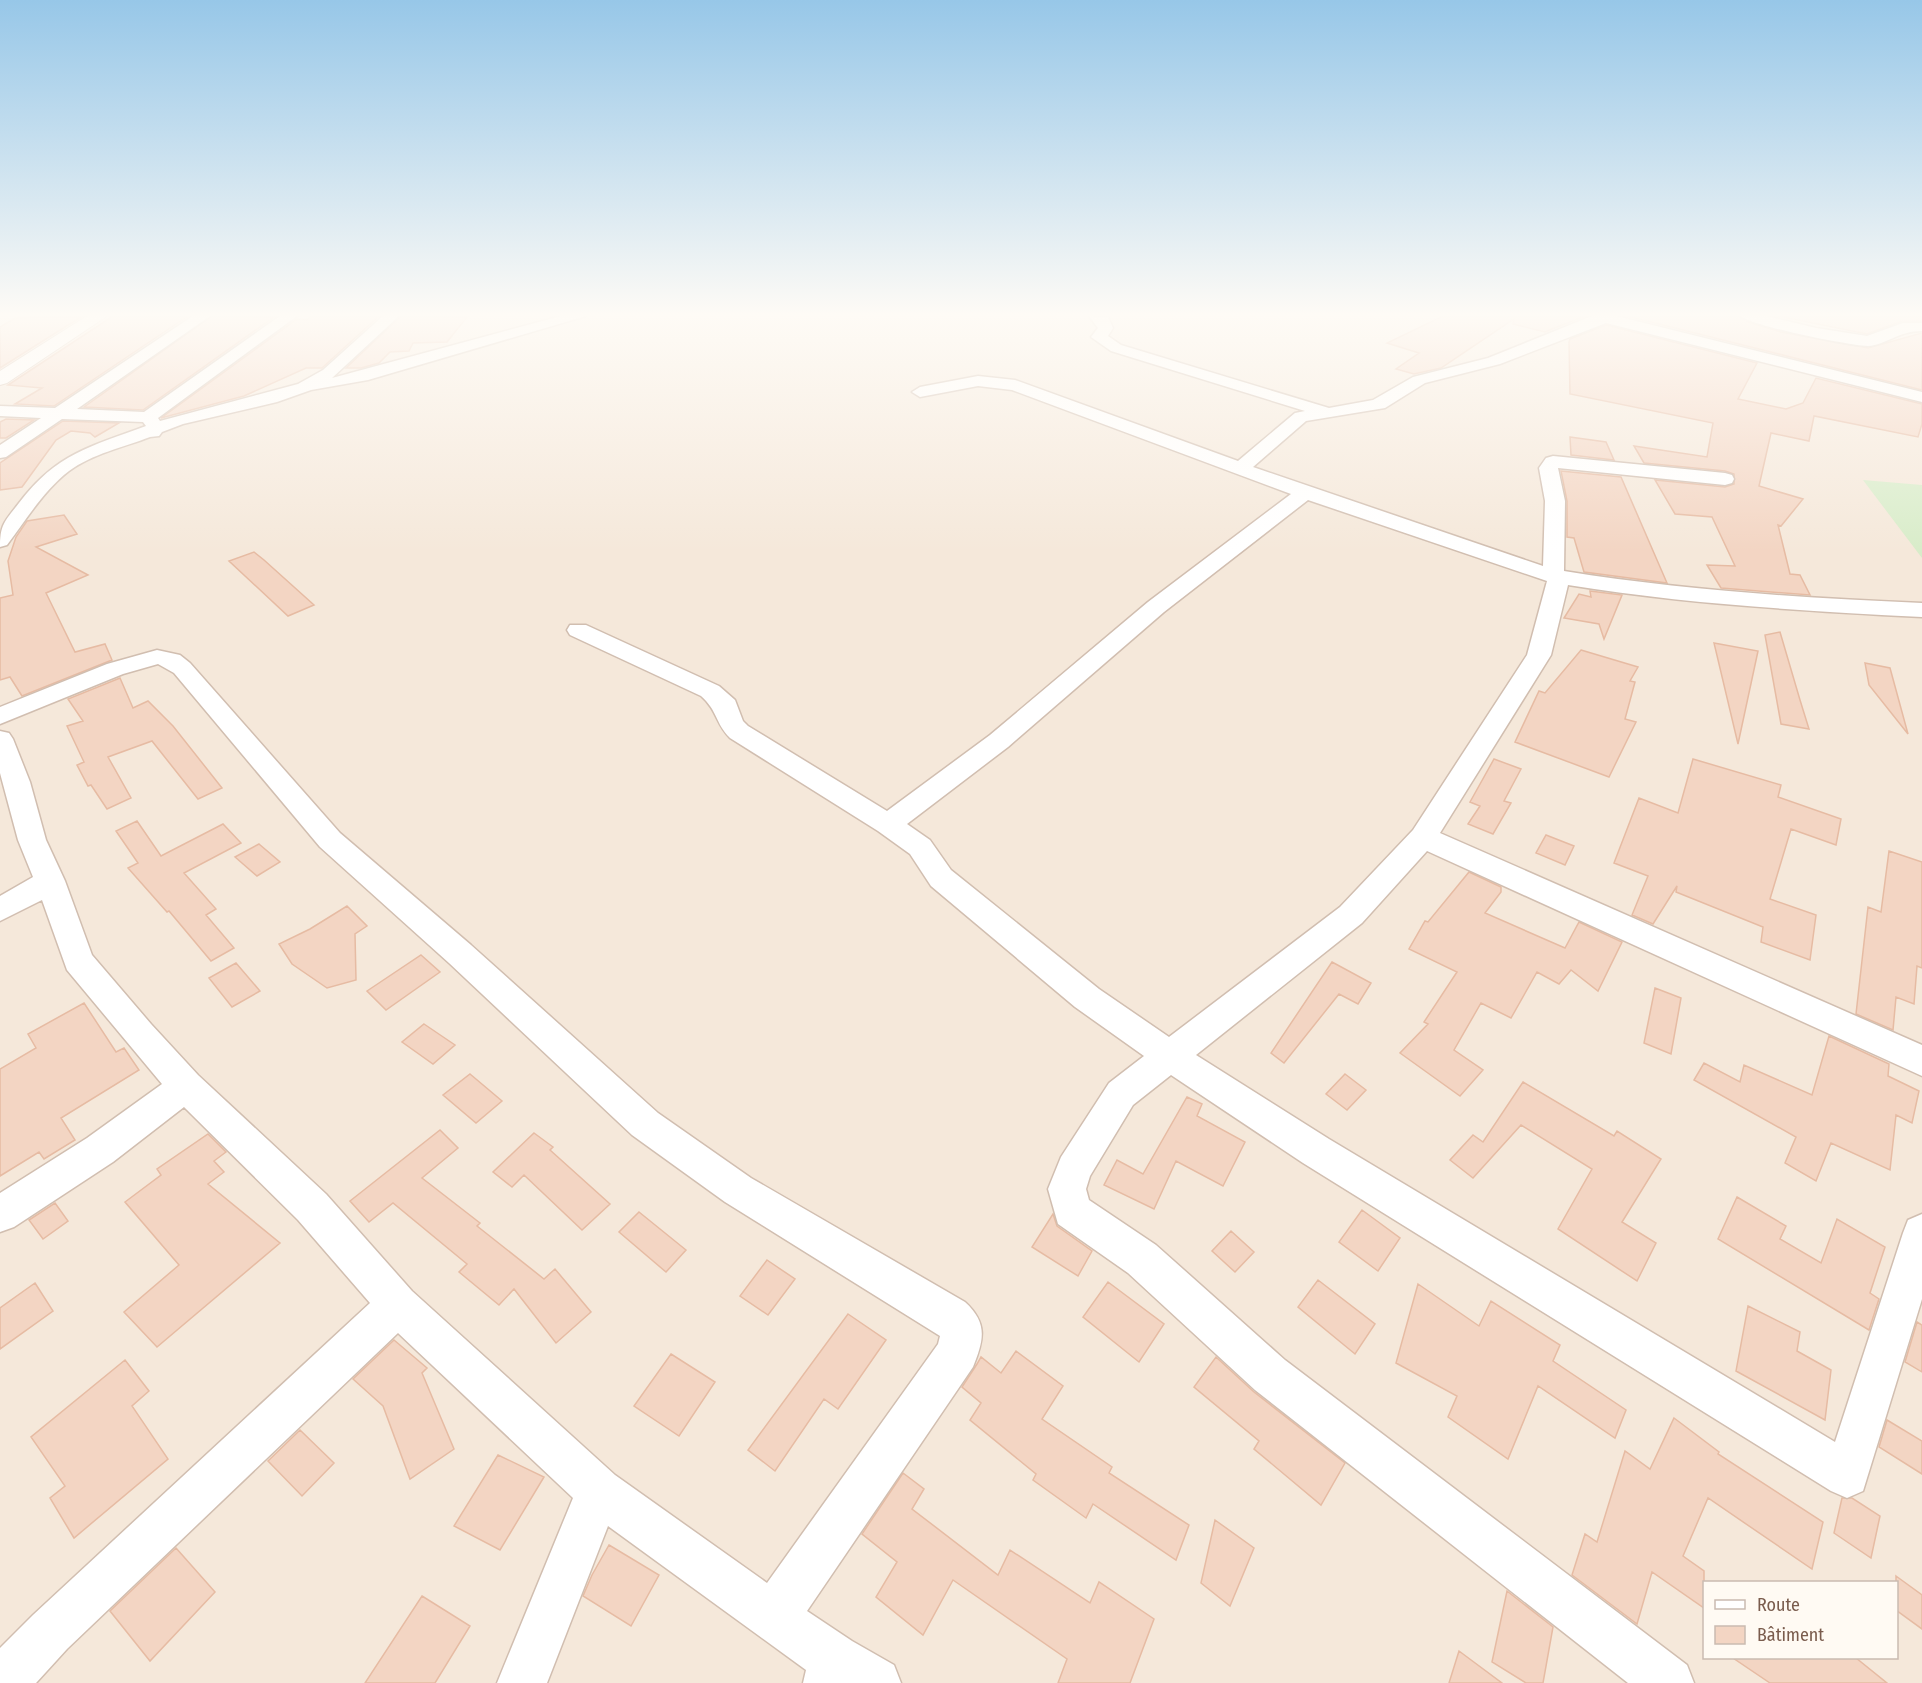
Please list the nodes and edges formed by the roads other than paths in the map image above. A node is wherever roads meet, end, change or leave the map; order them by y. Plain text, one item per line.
1 (86, 395) edge
2 (188, 395) edge
3 (281, 395) edge
4 (1041, 395) edge
5 (1268, 395) edge
6 (1395, 395) edge
7 (0, 411) edge
8 (1325, 412) junction
9 (58, 413) junction
10 (152, 422) junction
11 (144, 450) dead end
12 (0, 453) edge
13 (1242, 467) junction
14 (1725, 479) dead end
15 (1306, 492) junction
16 (0, 541) edge
17 (1556, 577) junction
18 (1922, 610) edge
19 (578, 630) dead end
20 (0, 716) edge
21 (0, 739) edge
22 (8, 787) edge
23 (888, 824) junction
24 (1423, 837) junction
25 (50, 881) junction
26 (0, 910) edge
27 (1168, 1055) junction
28 (1922, 1060) edge
29 (186, 1086) junction
30 (0, 1214) edge
31 (1922, 1233) edge
32 (398, 1305) junction
33 (599, 1491) junction
34 (773, 1617) junction
35 (831, 1671) edge
36 (1, 1683) edge
37 (522, 1683) edge
38 (876, 1683) edge
39 (1669, 1683) edge

1 - 9 street
2 - 10 street
3 - 10 street
4 - 13 street
5 - 8 street
6 - 8 street
7 - 9 street
8 - 13 street
9 - 10 street
9 - 12 street
10 - 11 street
10 - 16 street
13 - 15 street
14 - 17 street
15 - 17 street
15 - 23 street
17 - 18 street
17 - 24 street
19 - 23 street
20 - 34 street
21 - 22 street
22 - 25 street
23 - 27 street
24 - 27 street
24 - 28 street
25 - 26 street
25 - 29 street
27 - 31 street
27 - 39 street
29 - 30 street
29 - 32 street
32 - 33 street
32 - 36 street
33 - 34 street
33 - 37 street
34 - 35 street
35 - 38 street

